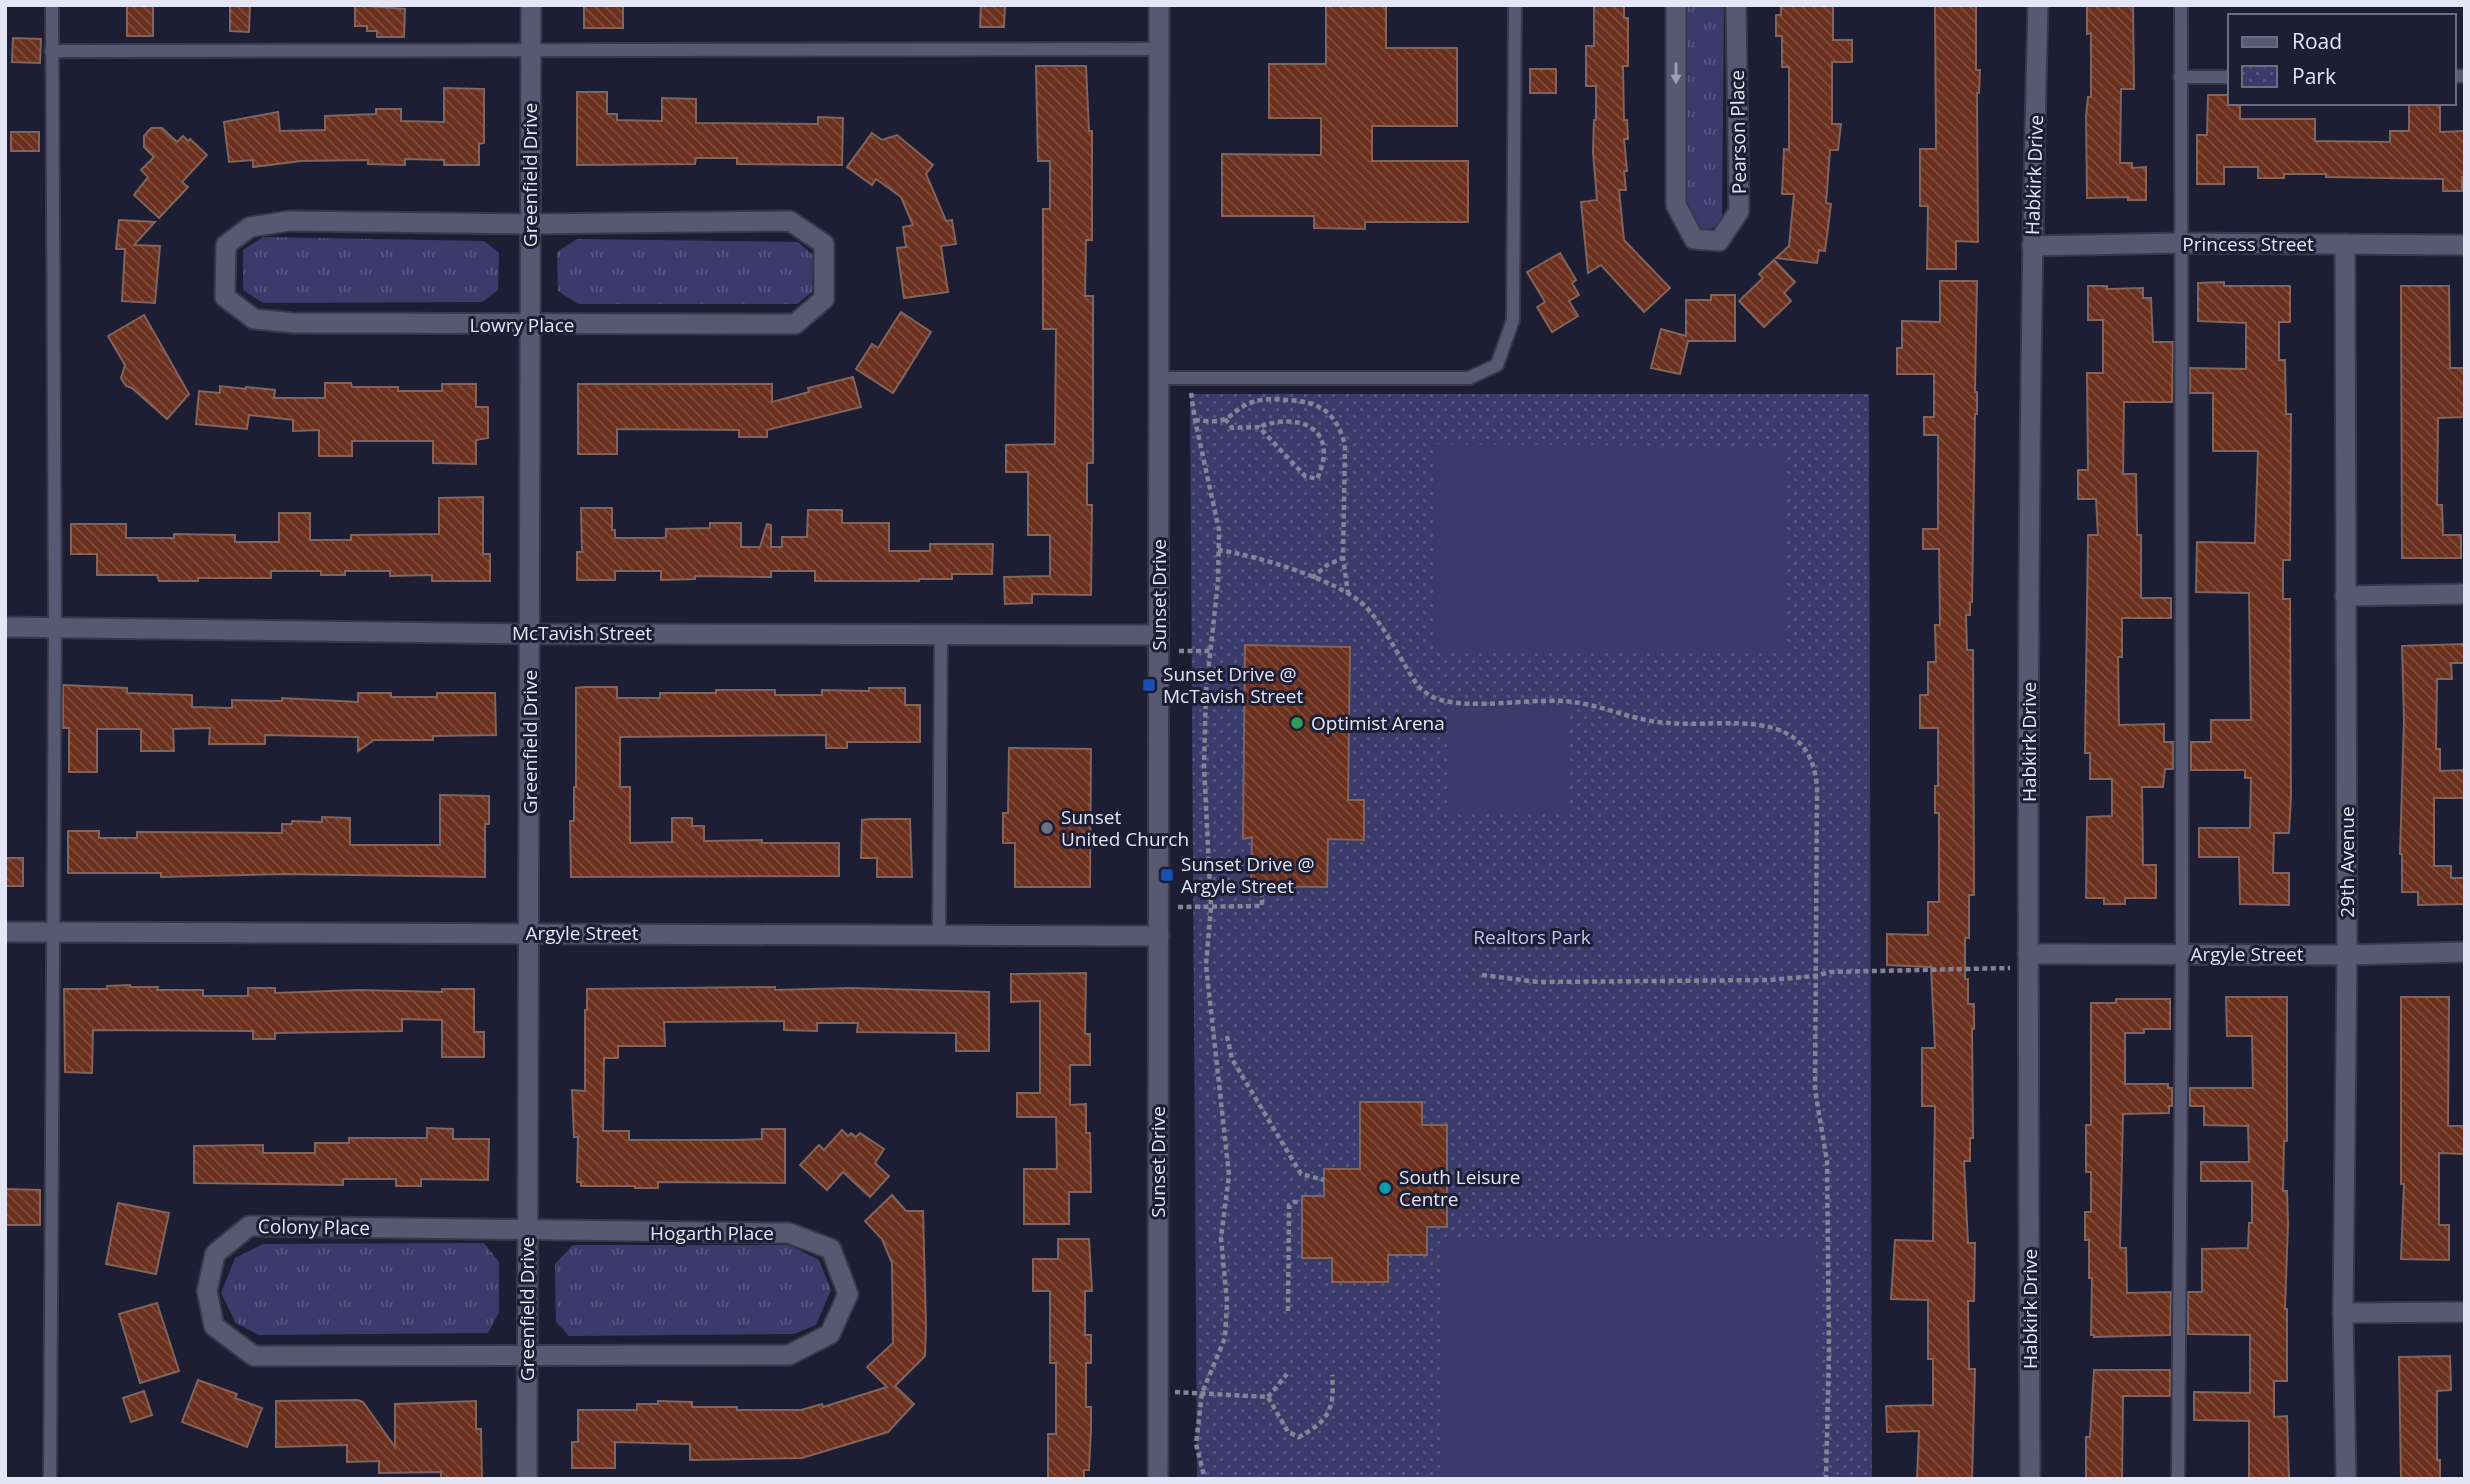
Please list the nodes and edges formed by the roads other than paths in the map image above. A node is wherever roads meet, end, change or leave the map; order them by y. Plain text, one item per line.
1 (51, 5) edge
2 (531, 5) edge
3 (1159, 5) edge
4 (1515, 5) edge
5 (1676, 5) edge
6 (1737, 5) edge
7 (2038, 5) edge
8 (2180, 5) edge
9 (1159, 50) junction
10 (51, 51) junction
11 (530, 52) junction
12 (2180, 77) junction
13 (2228, 77) edge
14 (530, 224) junction
15 (2179, 243) junction
16 (2345, 244) junction
17 (2465, 245) edge
18 (2032, 246) junction
19 (530, 325) junction
20 (1159, 378) junction
21 (2465, 594) edge
22 (2345, 596) junction
23 (5, 627) edge
24 (55, 627) junction
25 (941, 633) junction
26 (530, 634) junction
27 (1159, 643) junction
28 (5, 932) edge
29 (52, 932) junction
30 (529, 932) junction
31 (939, 934) junction
32 (1159, 936) junction
33 (2465, 952) edge
34 (2182, 954) junction
35 (2347, 955) junction
36 (2028, 961) junction
37 (527, 1231) junction
38 (2465, 1312) edge
39 (2343, 1313) junction
40 (527, 1356) junction
41 (50, 1479) edge
42 (527, 1479) edge
43 (1158, 1479) edge
44 (2030, 1479) edge
45 (2178, 1479) edge
46 (2346, 1479) edge

1 - 10 lane
2 - 11 street, Greenfield Drive
3 - 9 street, Sunset Drive
4 - 20 lane
5 -> 6 street, Pearson Place
7 - 18 street, Habkirk Drive
8 - 12 lane
9 - 11 lane
9 - 20 street, Sunset Drive
10 - 11 lane
10 - 24 lane
11 - 14 street, Greenfield Drive
12 - 13 lane
12 - 15 lane
14 - 19 street, Greenfield Drive
14 - 19 street, Lowry Place
14 - 19 street, Lowry Place
15 - 16 street, Princess Street
15 - 18 street, Princess Street
15 - 34 lane
16 - 17 street, Princess Street
16 - 22 street, 29th Avenue
18 - 36 street, Habkirk Drive
19 - 26 street, Greenfield Drive
20 - 27 street, Sunset Drive
21 - 22 street
22 - 35 street, 29th Avenue
23 - 24 street, McTavish Street
24 - 26 street, McTavish Street
24 - 29 lane
25 - 26 street, McTavish Street
25 - 27 street, McTavish Street
25 - 31 lane
26 - 30 street, Greenfield Drive
27 - 32 street, Sunset Drive
28 - 29 street, Argyle Street
29 - 30 street, Argyle Street
29 - 41 lane
30 - 31 street, Argyle Street
30 - 37 street, Greenfield Drive
31 - 32 street, Argyle Street
32 - 43 street, Sunset Drive
33 - 35 street, Argyle Street
34 - 35 street, Argyle Street
34 - 36 street, Argyle Street
34 - 45 lane
35 - 39 street, 29th Avenue
36 - 44 street, Habkirk Drive
37 - 40 street, Greenfield Drive
37 - 40 street, Hogarth Place
37 - 40 street, Colony Place
38 - 39 street
39 - 46 street, 29th Avenue
40 - 42 street, Greenfield Drive

